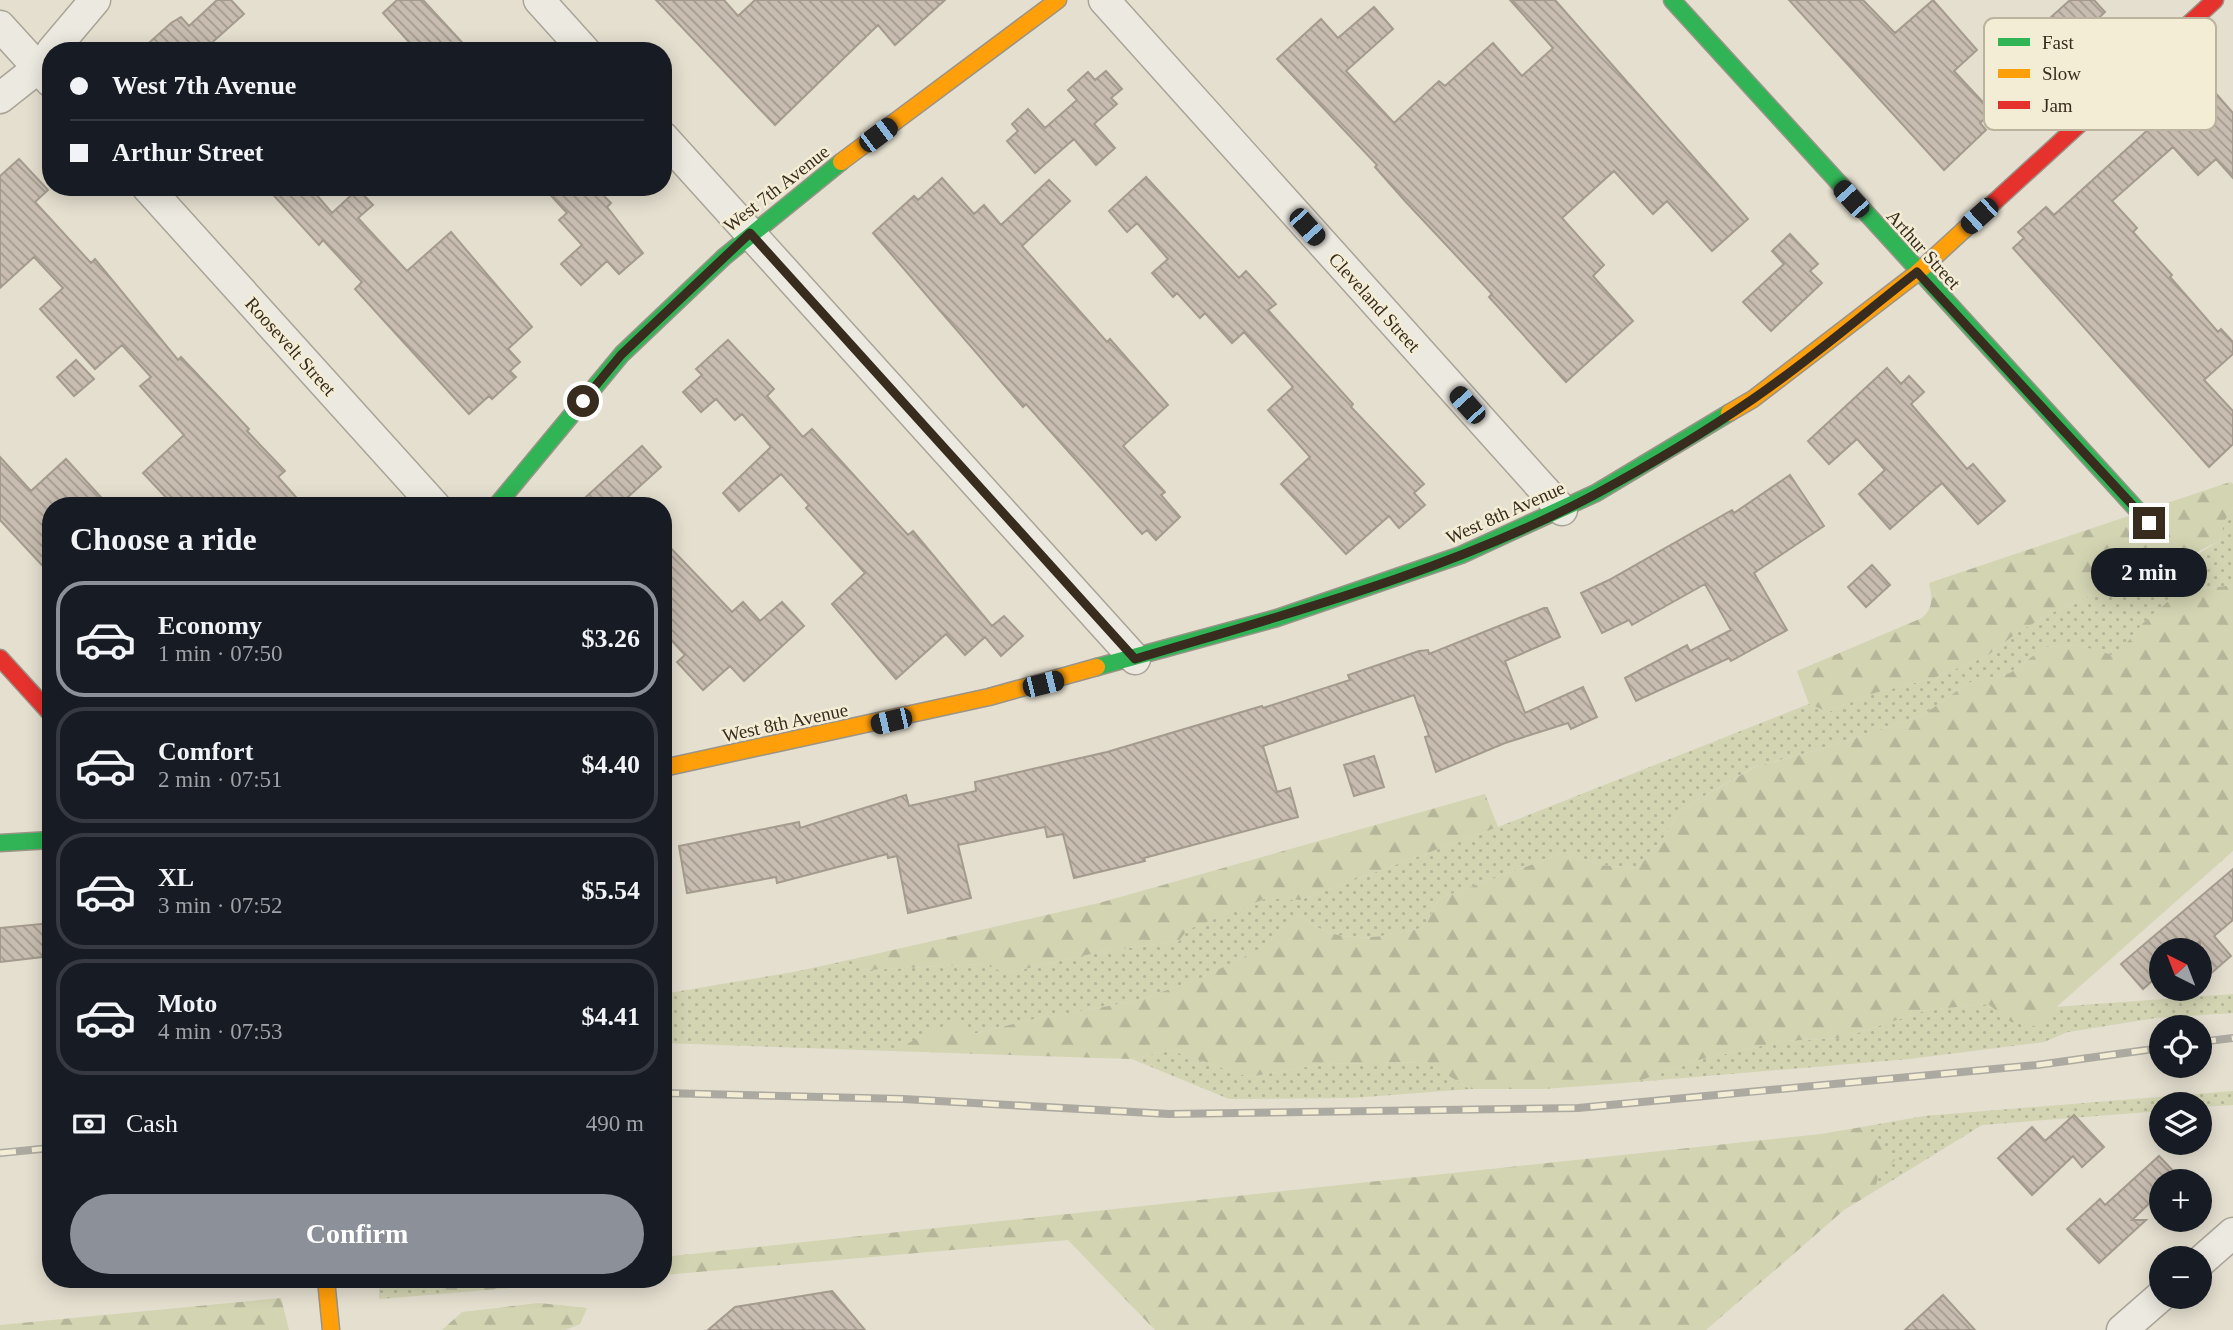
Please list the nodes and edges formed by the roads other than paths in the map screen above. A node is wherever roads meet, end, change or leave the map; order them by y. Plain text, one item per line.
1 (95, 0) edge
2 (539, 0) edge
3 (1058, 0) edge
4 (1104, 0) edge
5 (1672, 0) edge
6 (2214, 0) edge
7 (2194, 18) edge
8 (0, 26) edge
9 (64, 42) edge
10 (577, 42) edge
11 (42, 58) edge
12 (42, 67) edge
13 (0, 98) edge
14 (2072, 130) edge
15 (672, 147) edge
16 (155, 196) edge
17 (750, 233) junction
18 (1917, 272) junction
19 (427, 497) edge
20 (503, 497) edge
21 (1562, 510) junction
22 (2149, 523) dead end
23 (0, 658) edge
24 (1135, 659) junction
25 (42, 704) edge
26 (672, 764) edge
27 (42, 840) edge
28 (0, 844) edge
29 (2231, 1239) edge
30 (2212, 1253) edge
31 (327, 1288) edge
32 (2149, 1306) edge
33 (331, 1330) edge
34 (2122, 1330) edge

1 - 9 street
2 - 10 street
3 - 17 street, West 7th Avenue
4 - 21 street, Cleveland Street
5 - 18 street, Arthur Street
6 - 7 street, West 8th Avenue
8 - 11 street
12 - 13 street
14 - 18 street, West 8th Avenue
15 - 17 street
16 - 19 street, Roosevelt Street
17 - 20 street, West 7th Avenue
17 - 24 street
18 - 21 street, West 8th Avenue
18 - 22 street, Arthur Street
21 - 24 street, West 8th Avenue
23 - 25 street
24 - 26 street, West 8th Avenue
27 - 28 street
29 - 30 street
31 - 33 street
32 - 34 street

